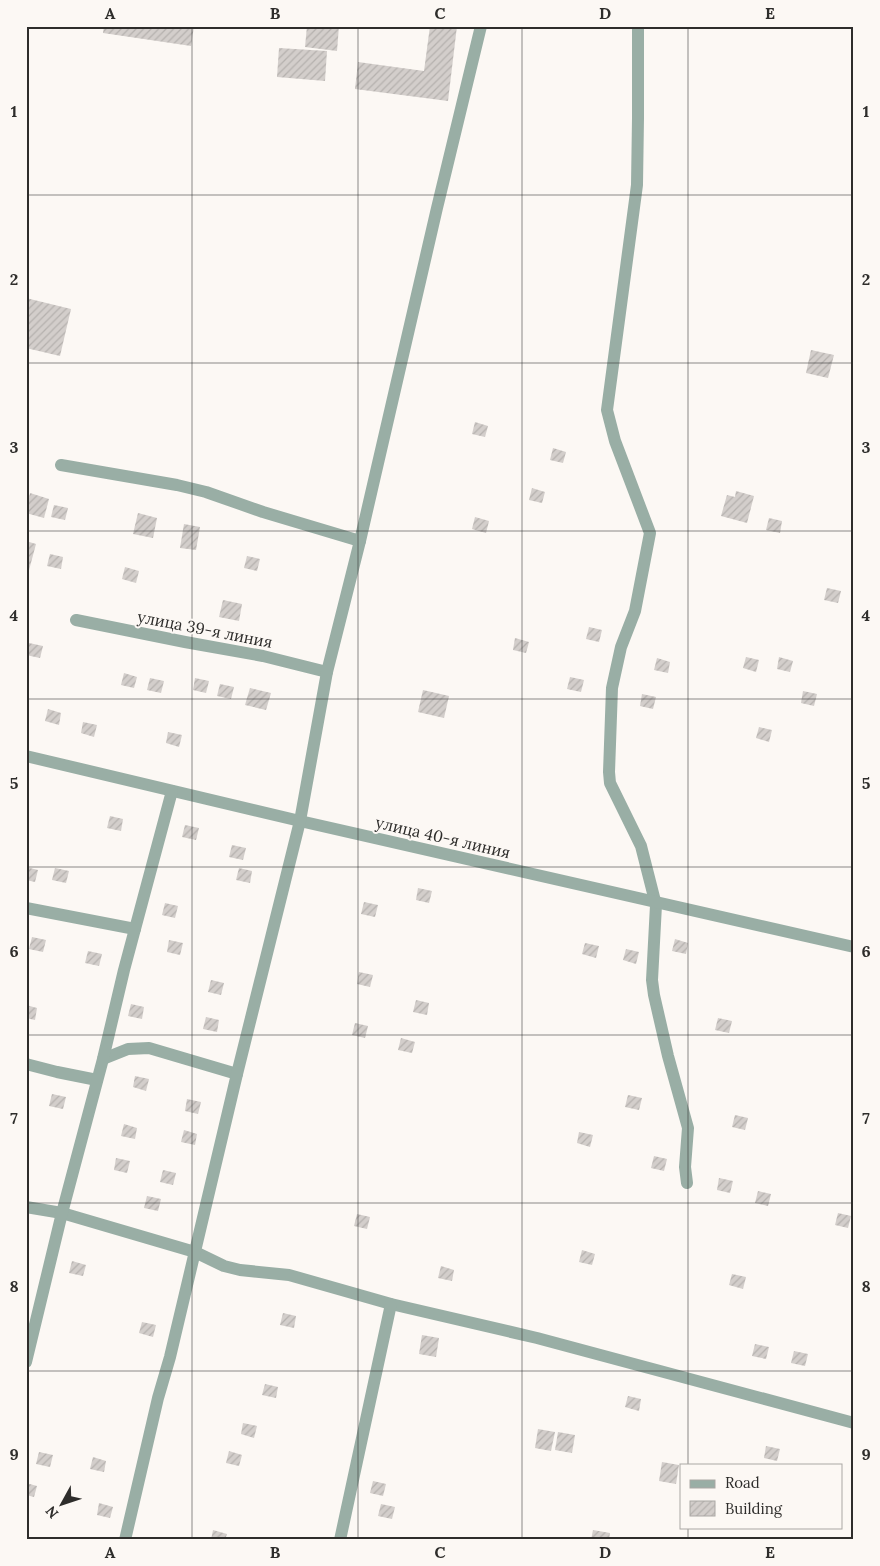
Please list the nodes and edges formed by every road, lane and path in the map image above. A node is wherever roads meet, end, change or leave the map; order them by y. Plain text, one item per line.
1 (481, 26) edge
2 (638, 26) edge
3 (61, 465) dead end
4 (360, 541) junction
5 (76, 620) dead end
6 (327, 672) junction
7 (26, 756) edge
8 (172, 791) junction
9 (300, 821) junction
10 (655, 902) junction
11 (26, 908) edge
12 (134, 929) junction
13 (854, 947) edge
14 (103, 1059) junction
15 (26, 1064) edge
16 (236, 1074) junction
17 (96, 1080) junction
18 (687, 1182) dead end
19 (26, 1207) edge
20 (62, 1213) junction
21 (195, 1252) junction
22 (391, 1304) junction
23 (26, 1362) edge
24 (854, 1422) edge
25 (124, 1540) edge
26 (340, 1540) edge

1 - 4 street
2 - 10 street
3 - 4 street
4 - 6 street
5 - 6 street, улица 39-я линия
6 - 9 street
7 - 8 street, улица 40-я линия
8 - 9 street, улица 40-я линия
8 - 12 street
9 - 10 street, улица 40-я линия
9 - 16 street
10 - 13 street, улица 40-я линия
10 - 18 street
11 - 12 street
12 - 14 street
14 - 16 street
14 - 17 street
15 - 17 street
16 - 21 street
17 - 20 street
19 - 20 street
20 - 21 street
20 - 23 street
21 - 22 street
21 - 25 street
22 - 24 street
22 - 26 street

